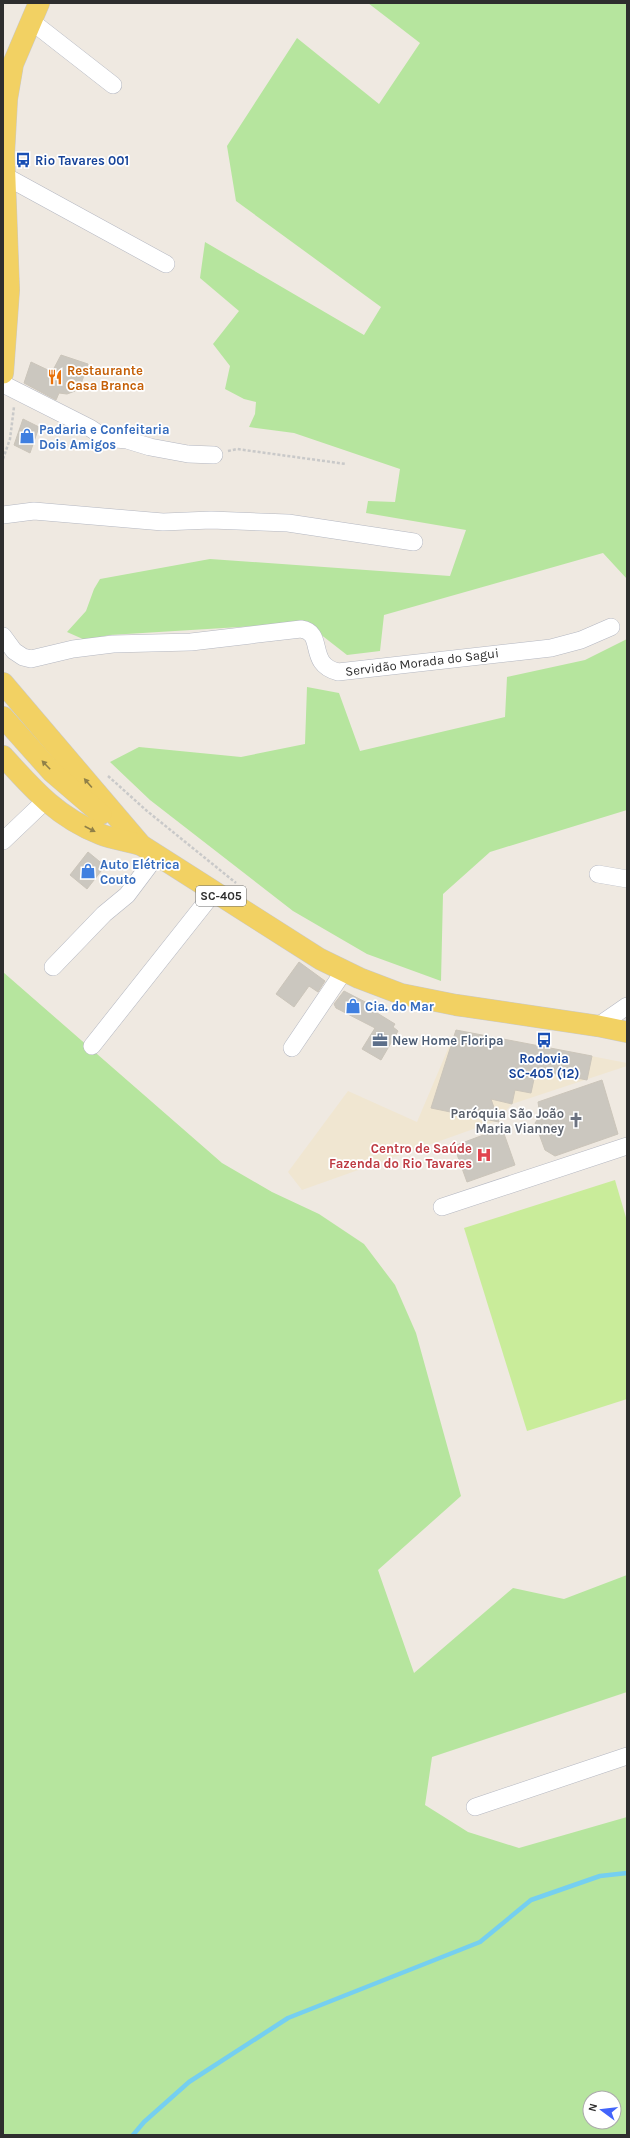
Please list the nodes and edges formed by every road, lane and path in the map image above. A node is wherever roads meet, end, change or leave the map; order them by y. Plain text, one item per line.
1 (35, 12) edge
2 (113, 85) dead end
3 (5, 176) junction
4 (166, 264) dead end
5 (3, 371) edge
6 (3, 384) edge
7 (214, 454) joint
8 (346, 464) dead end
9 (3, 515) edge
10 (414, 542) dead end
11 (611, 626) dead end
12 (3, 636) edge
13 (3, 683) edge
14 (3, 717) edge
15 (3, 756) edge
16 (107, 776) dead end
17 (45, 801) junction
18 (3, 841) edge
19 (149, 850) junction
20 (598, 874) dead end
21 (627, 879) edge
22 (238, 884) dead end
23 (214, 892) junction
24 (53, 967) dead end
25 (344, 971) junction
26 (627, 1006) edge
27 (598, 1026) junction
28 (627, 1032) edge
29 (92, 1046) dead end
30 (292, 1048) dead end
31 (627, 1146) edge
32 (442, 1207) dead end
33 (627, 1756) edge
34 (475, 1807) dead end

1 - 2 street
1 - 3 main road
3 - 4 street
3 - 5 main road
6 - 7 street
7 - 8 path
9 - 10 street
11 - 12 street, Servidão Morada do Sagui
19 -> 13 main road
19 -> 14 main road, SC-405
15 - 17 main road, SC-405
16 - 22 path
17 - 18 street
17 -> 19 main road, SC-405
19 - 23 main road, SC-405
19 - 24 street
20 - 21 street
23 - 25 main road, SC-405
23 - 29 street
25 - 27 main road, SC-405
25 - 30 street
26 - 27 street
27 - 28 main road, SC-405
31 - 32 street
33 - 34 street

